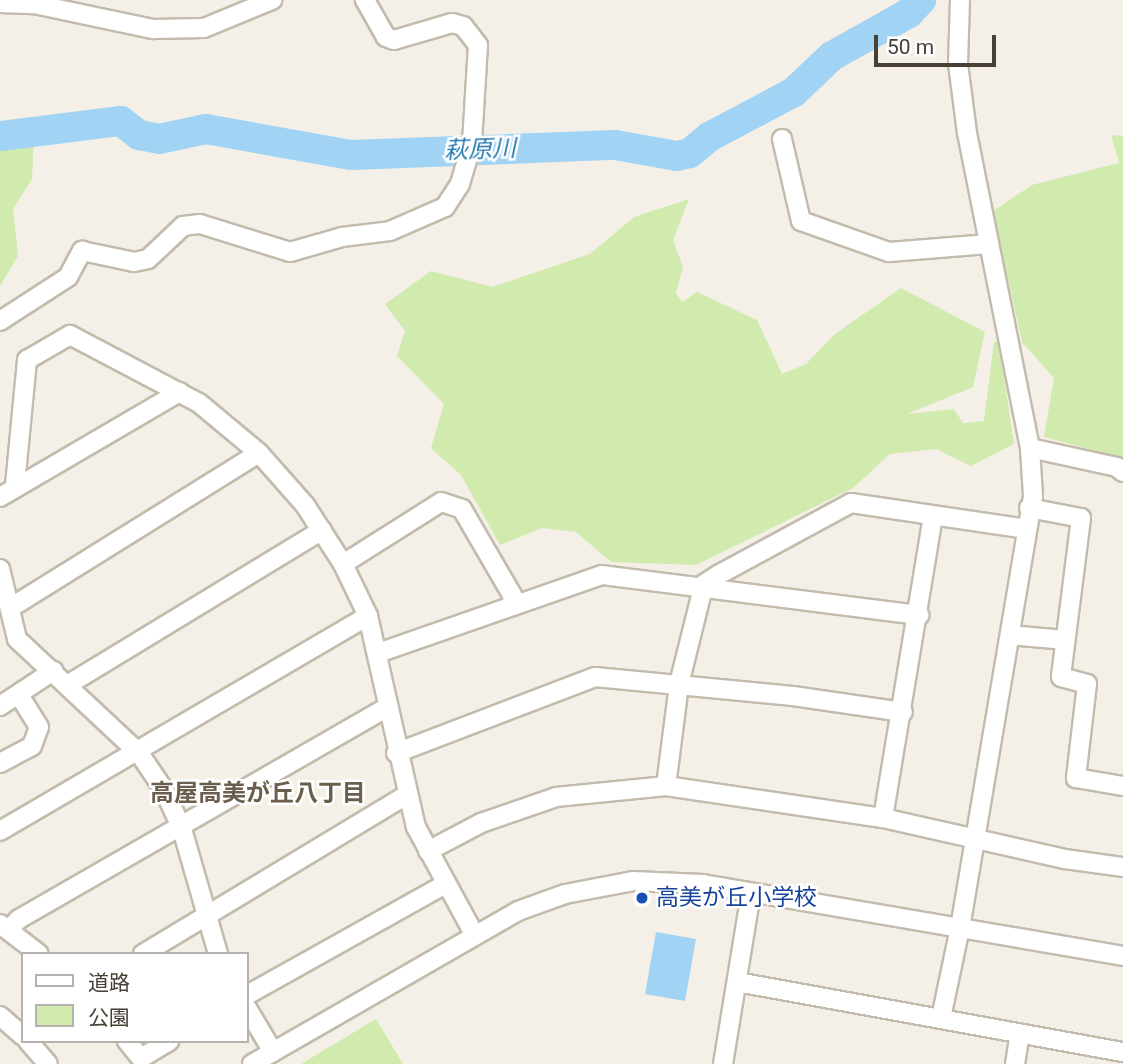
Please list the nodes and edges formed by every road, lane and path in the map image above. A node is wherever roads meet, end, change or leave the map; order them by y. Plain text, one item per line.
1 (272, 0) edge
2 (365, 0) edge
3 (960, 0) edge
4 (0, 3) edge
5 (782, 139) dead end
6 (989, 244) junction
7 (0, 321) edge
8 (180, 392) junction
9 (1030, 448) junction
10 (259, 453) junction
11 (9, 463) edge
12 (1123, 472) edge
13 (15, 485) junction
14 (0, 497) edge
15 (1029, 508) junction
16 (933, 516) junction
17 (1027, 528) junction
18 (322, 530) junction
19 (343, 564) junction
20 (0, 569) edge
21 (704, 584) junction
22 (513, 606) junction
23 (10, 608) junction
24 (919, 615) junction
25 (368, 616) junction
26 (1010, 635) junction
27 (1065, 640) junction
28 (378, 653) junction
29 (53, 671) junction
30 (69, 684) junction
31 (679, 684) junction
32 (19, 695) junction
33 (0, 706) edge
34 (388, 708) junction
35 (903, 712) junction
36 (396, 752) junction
37 (139, 753) junction
38 (0, 764) edge
39 (666, 786) junction
40 (1123, 786) edge
41 (407, 795) junction
42 (883, 818) junction
43 (182, 829) junction
44 (0, 831) edge
45 (976, 835) junction
46 (428, 851) junction
47 (1123, 867) edge
48 (446, 884) junction
49 (751, 892) junction
50 (207, 916) junction
51 (5, 926) edge
52 (960, 928) junction
53 (474, 934) junction
54 (37, 952) edge
55 (146, 952) edge
56 (217, 952) edge
57 (1123, 956) edge
58 (737, 982) junction
59 (248, 994) edge
60 (248, 1010) edge
61 (0, 1016) edge
62 (941, 1018) junction
63 (1020, 1032) junction
64 (21, 1034) edge
65 (30, 1043) edge
66 (129, 1043) edge
67 (166, 1043) edge
68 (273, 1052) junction
69 (1123, 1055) edge
70 (48, 1064) edge
71 (251, 1064) edge
72 (723, 1064) edge
73 (1015, 1064) edge
74 (1122, 1064) edge

1 - 4 street
2 - 7 street
3 - 6 street
5 - 6 street
6 - 9 street
8 - 10 street
8 - 11 street
8 - 13 street
9 - 12 street
9 - 15 street
10 - 18 street
10 - 23 street
11 - 13 street
13 - 14 street
15 - 17 street
15 - 27 street
16 - 17 street
16 - 21 street
16 - 24 street
17 - 26 street
18 - 19 street
18 - 30 street
19 - 22 street
19 - 25 street
20 - 23 street
21 - 22 street
21 - 24 street
21 - 31 street
22 - 28 street
23 - 29 street
24 - 35 street
25 - 28 street
25 - 37 street
26 - 27 street
26 - 45 street
27 - 40 street
28 - 34 street
29 - 30 street
29 - 32 street
30 - 37 street
31 - 35 street
31 - 36 street
31 - 39 street
32 - 33 street
32 - 38 street
34 - 36 street
34 - 43 street
35 - 42 street
36 - 41 street
37 - 43 street
37 - 44 street
39 - 42 street
39 - 46 street
41 - 46 street
41 - 50 street
42 - 45 street
43 - 50 street
43 - 51 street
45 - 47 street
45 - 52 street
46 - 48 street
48 - 53 street
48 - 59 street
49 - 52 street
49 - 53 street
49 - 58 street
50 - 55 street
50 - 56 street
51 - 54 street
52 - 57 street
52 - 62 street
53 - 68 street
58 - 62 street
58 - 72 street
60 - 68 street
61 - 64 street
62 - 63 street
63 - 69 street
63 - 73 street
65 - 70 street
66 - 67 street
68 - 71 street
69 - 74 street

